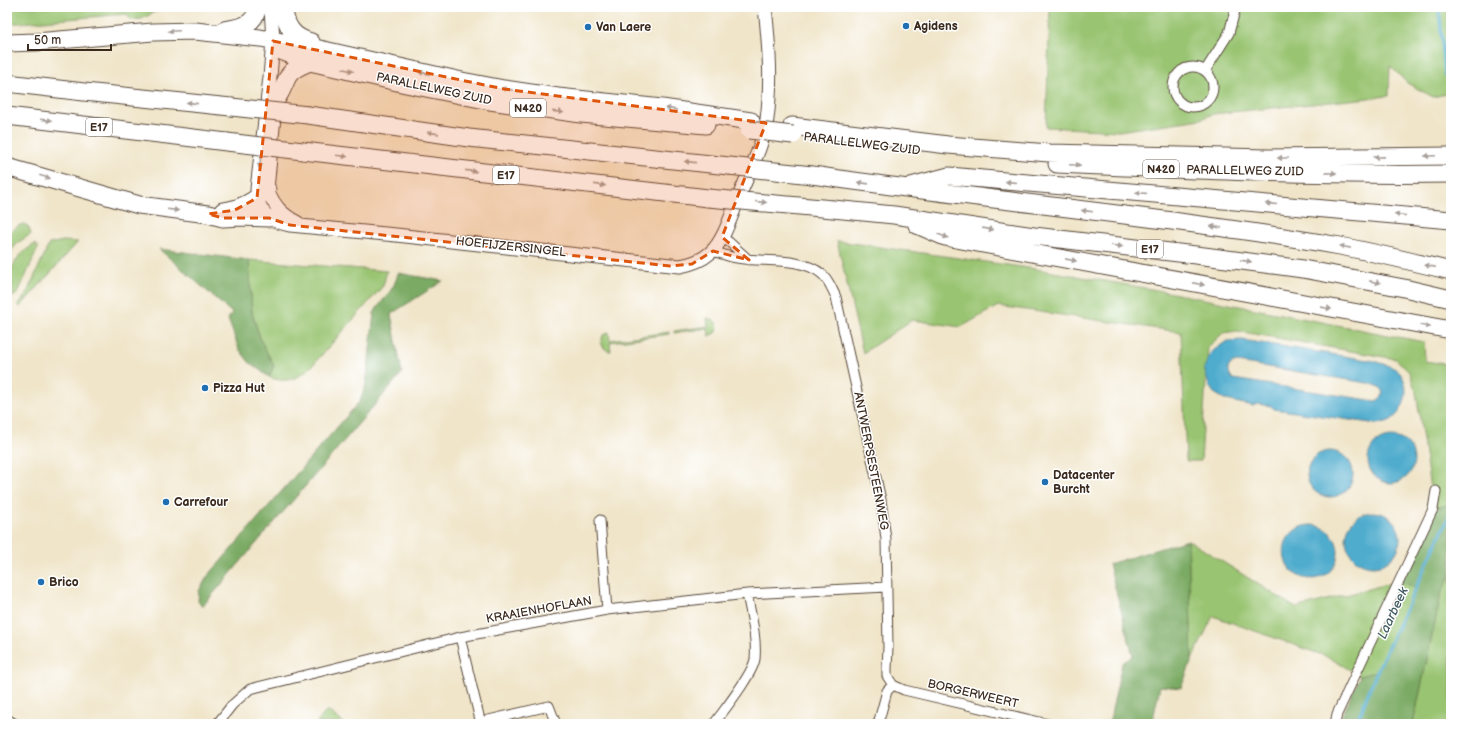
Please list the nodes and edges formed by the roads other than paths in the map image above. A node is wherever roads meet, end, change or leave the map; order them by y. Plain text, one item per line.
1 (258, 7) edge
2 (271, 7) edge
3 (279, 7) edge
4 (282, 7) edge
5 (765, 7) edge
6 (1236, 7) edge
7 (212, 33) junction
8 (7, 43) edge
9 (278, 45) junction
10 (335, 53) junction
11 (310, 62) junction
12 (1205, 71) junction
13 (7, 83) edge
14 (276, 100) junction
15 (7, 116) edge
16 (750, 125) junction
17 (792, 131) junction
18 (1451, 156) edge
19 (7, 167) edge
20 (1451, 174) edge
21 (901, 188) junction
22 (262, 193) junction
23 (208, 214) junction
24 (894, 215) junction
25 (269, 218) junction
26 (1445, 219) edge
27 (305, 226) junction
28 (721, 237) junction
29 (713, 251) junction
30 (749, 260) junction
31 (1451, 271) edge
32 (1451, 298) edge
33 (1451, 330) edge
34 (1436, 491) dead end
35 (600, 520) dead end
36 (887, 587) junction
37 (747, 594) junction
38 (607, 610) junction
39 (460, 637) junction
40 (893, 685) junction
41 (7, 719) edge
42 (480, 723) edge
43 (15, 724) edge
44 (217, 724) edge
45 (556, 724) edge
46 (714, 724) edge
47 (878, 724) edge
48 (1048, 724) edge
49 (1335, 724) edge

1 - 7 highway
2 - 9 street, HOEFIJZERSINGEL
3 - 9 street, HOEFIJZERSINGEL
4 - 10 highway
5 - 28 street
6 - 12 street
7 -> 8 highway
7 - 9 highway
9 - 10 highway, PARALLELWEG ZUID / N420
9 - 11 highway, PARALLELWEG ZUID / N420
9 - 14 street, HOEFIJZERSINGEL
9 -> 22 street, HOEFIJZERSINGEL
16 -> 10 highway, PARALLELWEG ZUID / N420
11 - 14 highway
11 -> 16 highway, PARALLELWEG ZUID / N420
12 - 12 street
21 -> 13 highway, bridge
14 - 22 street, HOEFIJZERSINGEL
15 -> 24 highway, E17, bridge
16 - 17 highway, PARALLELWEG ZUID / N420, bridge
18 -> 17 highway, PARALLELWEG ZUID / N420
17 -> 20 highway, PARALLELWEG ZUID / N420
19 -> 23 highway
26 -> 21 highway
31 -> 21 highway
22 - 23 highway
22 - 25 street, HOEFIJZERSINGEL
22 - 27 street, HOEFIJZERSINGEL
23 - 25 highway
24 -> 32 highway, E17
24 -> 33 highway
25 - 27 street, HOEFIJZERSINGEL
27 - 29 street, HOEFIJZERSINGEL
28 - 29 street
28 - 30 street
29 - 30 street, ANTWERPSESTEENWEG
30 - 36 street, ANTWERPSESTEENWEG
34 - 49 street
35 - 38 street
36 - 37 street, KRAAIENHOFLAAN
36 - 40 street, ANTWERPSESTEENWEG
37 - 38 street, KRAAIENHOFLAAN
37 - 46 street
38 - 39 street, KRAAIENHOFLAAN
39 - 42 street
39 - 44 street, KRAAIENHOFLAAN
40 - 47 street
40 - 48 street, BORGERWEERT
41 - 43 street
42 - 45 street

